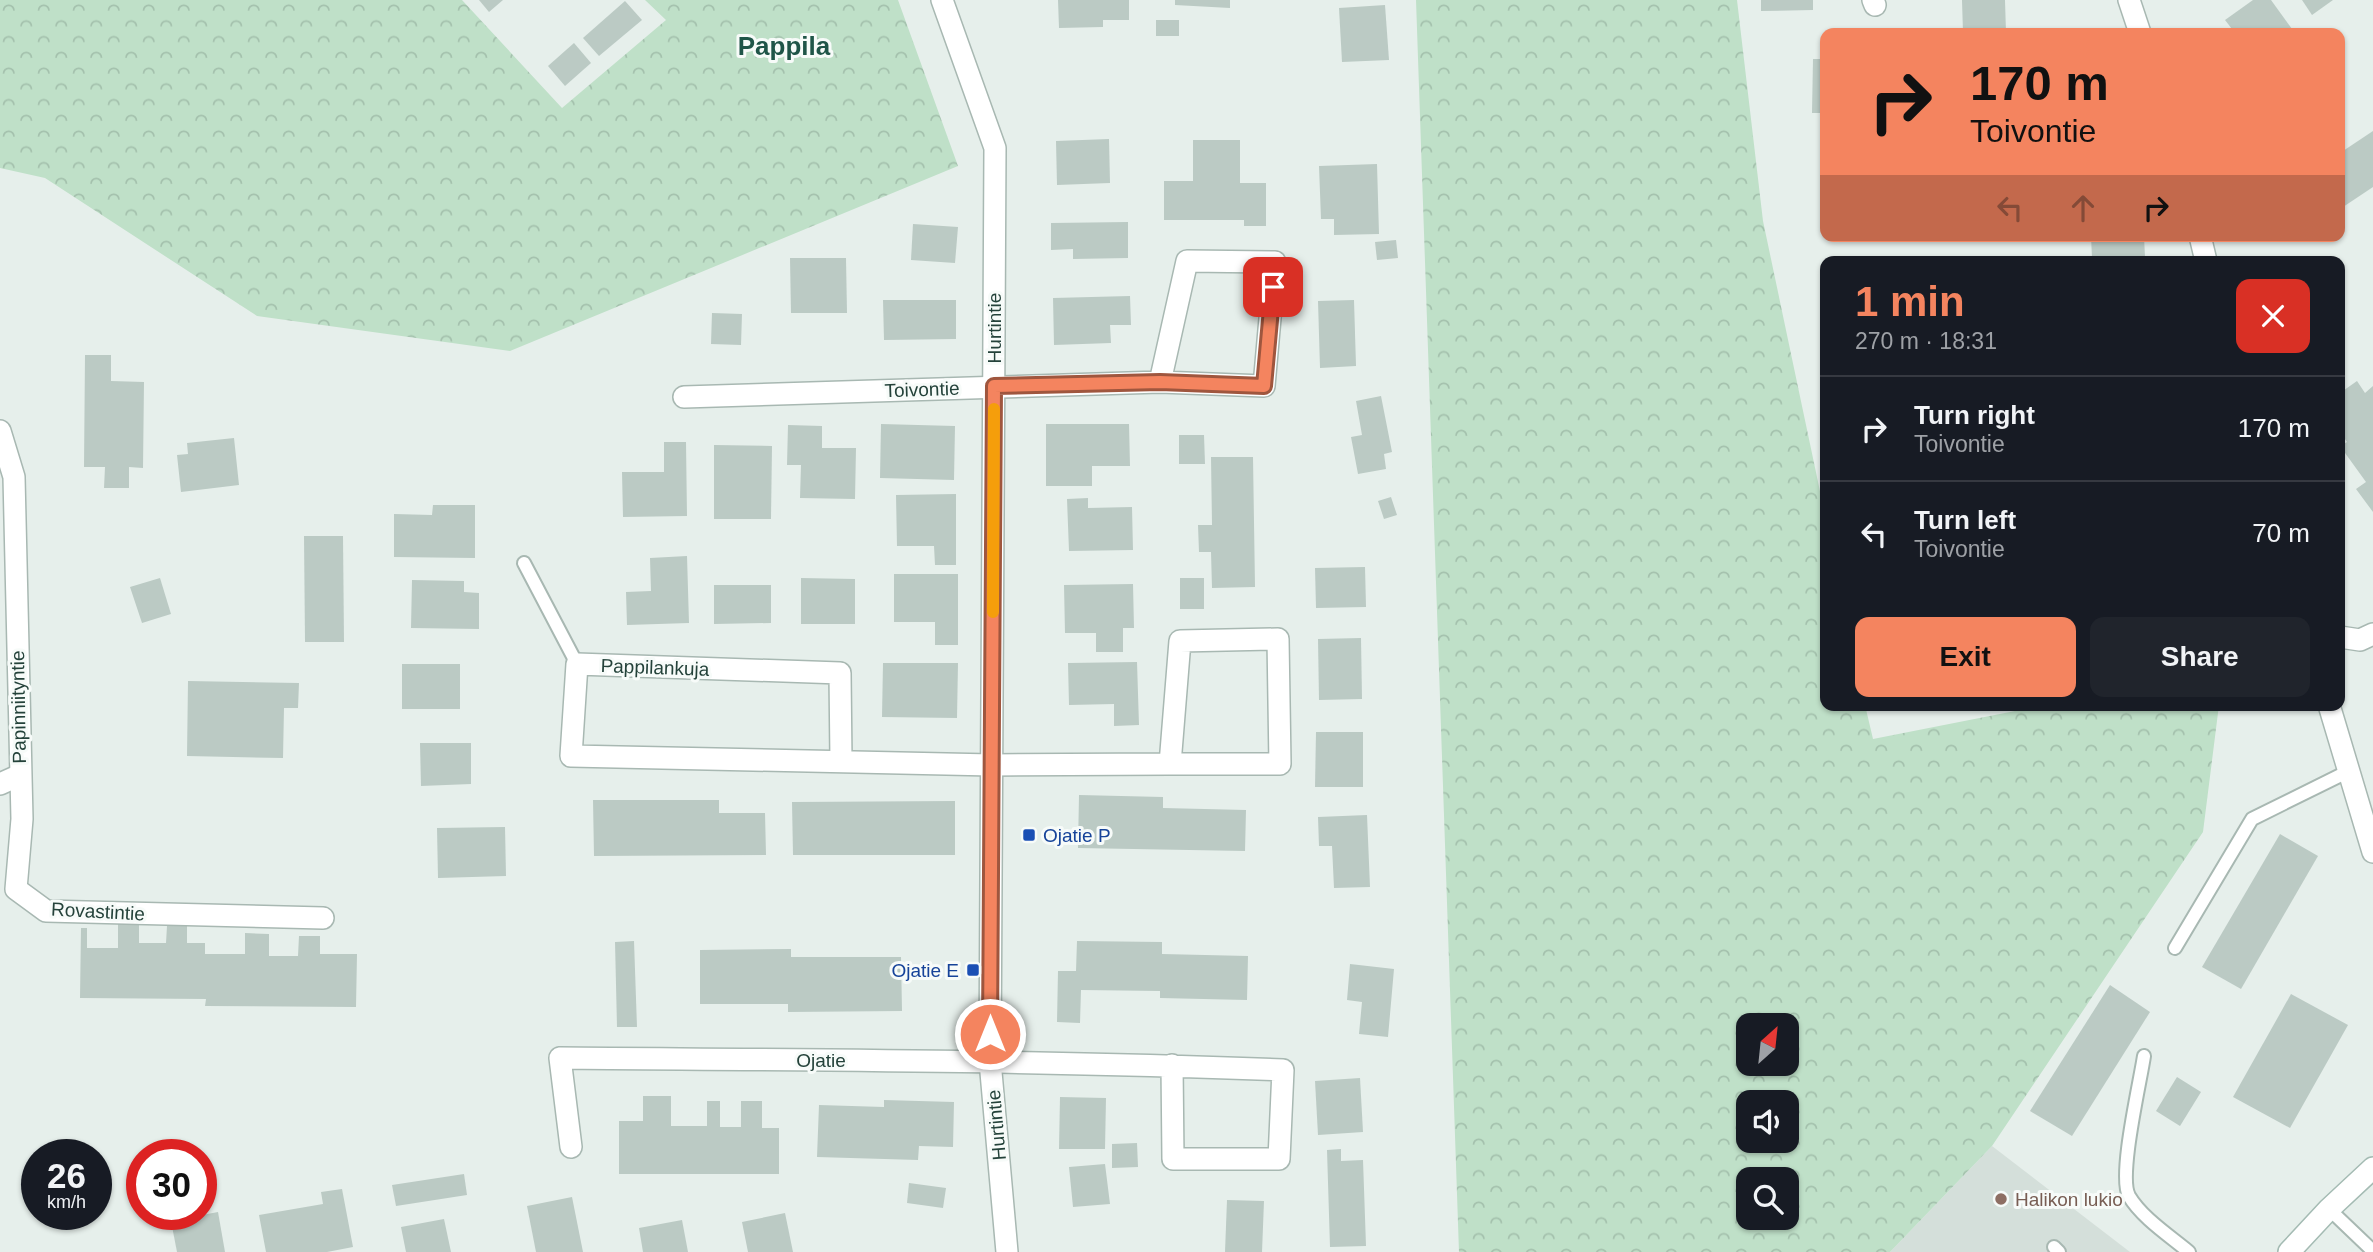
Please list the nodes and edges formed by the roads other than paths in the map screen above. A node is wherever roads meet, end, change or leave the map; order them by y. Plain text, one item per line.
1 (942, 0) edge
2 (2130, 0) edge
3 (2138, 28) edge
4 (1160, 382) junction
5 (994, 386) junction
6 (684, 397) dead end
7 (0, 431) edge
8 (524, 564) dead end
9 (2373, 634) edge
10 (2345, 638) edge
11 (577, 664) junction
12 (2331, 711) edge
13 (841, 761) junction
14 (1170, 764) junction
15 (992, 765) junction
16 (2349, 771) junction
17 (20, 775) junction
18 (0, 784) edge
19 (2373, 852) edge
20 (323, 918) dead end
21 (2175, 948) dead end
22 (2144, 1056) dead end
23 (990, 1061) junction
24 (1172, 1065) junction
25 (571, 1147) dead end
26 (2373, 1168) edge
27 (2329, 1209) junction
28 (2373, 1251) edge
29 (1007, 1252) edge
30 (2189, 1252) edge
31 (2289, 1252) edge

1 - 5 street, Hurtintie
2 - 3 street
4 - 4 street, Toivontie
4 - 5 street, Toivontie
5 - 6 street, Toivontie
5 - 15 street, Hurtintie
7 - 17 street, Papinniityntie
8 - 11 lane
9 - 10 street
11 - 13 street, Pappilankuja
11 - 13 street, Pappilankuja
12 - 16 street
13 - 15 street, Pappilankuja
14 - 14 street, Pappilankuja
14 - 15 street, Pappilankuja
15 - 23 street, Hurtintie
16 - 19 street
16 - 21 lane
17 - 18 street
17 - 20 street, Rovastintie
22 - 30 lane
23 - 24 street, Ojatie
23 - 25 street, Ojatie
23 - 29 street, Hurtintie
24 - 24 street, Ojatie
26 - 27 street
27 - 28 lane
27 - 31 street

